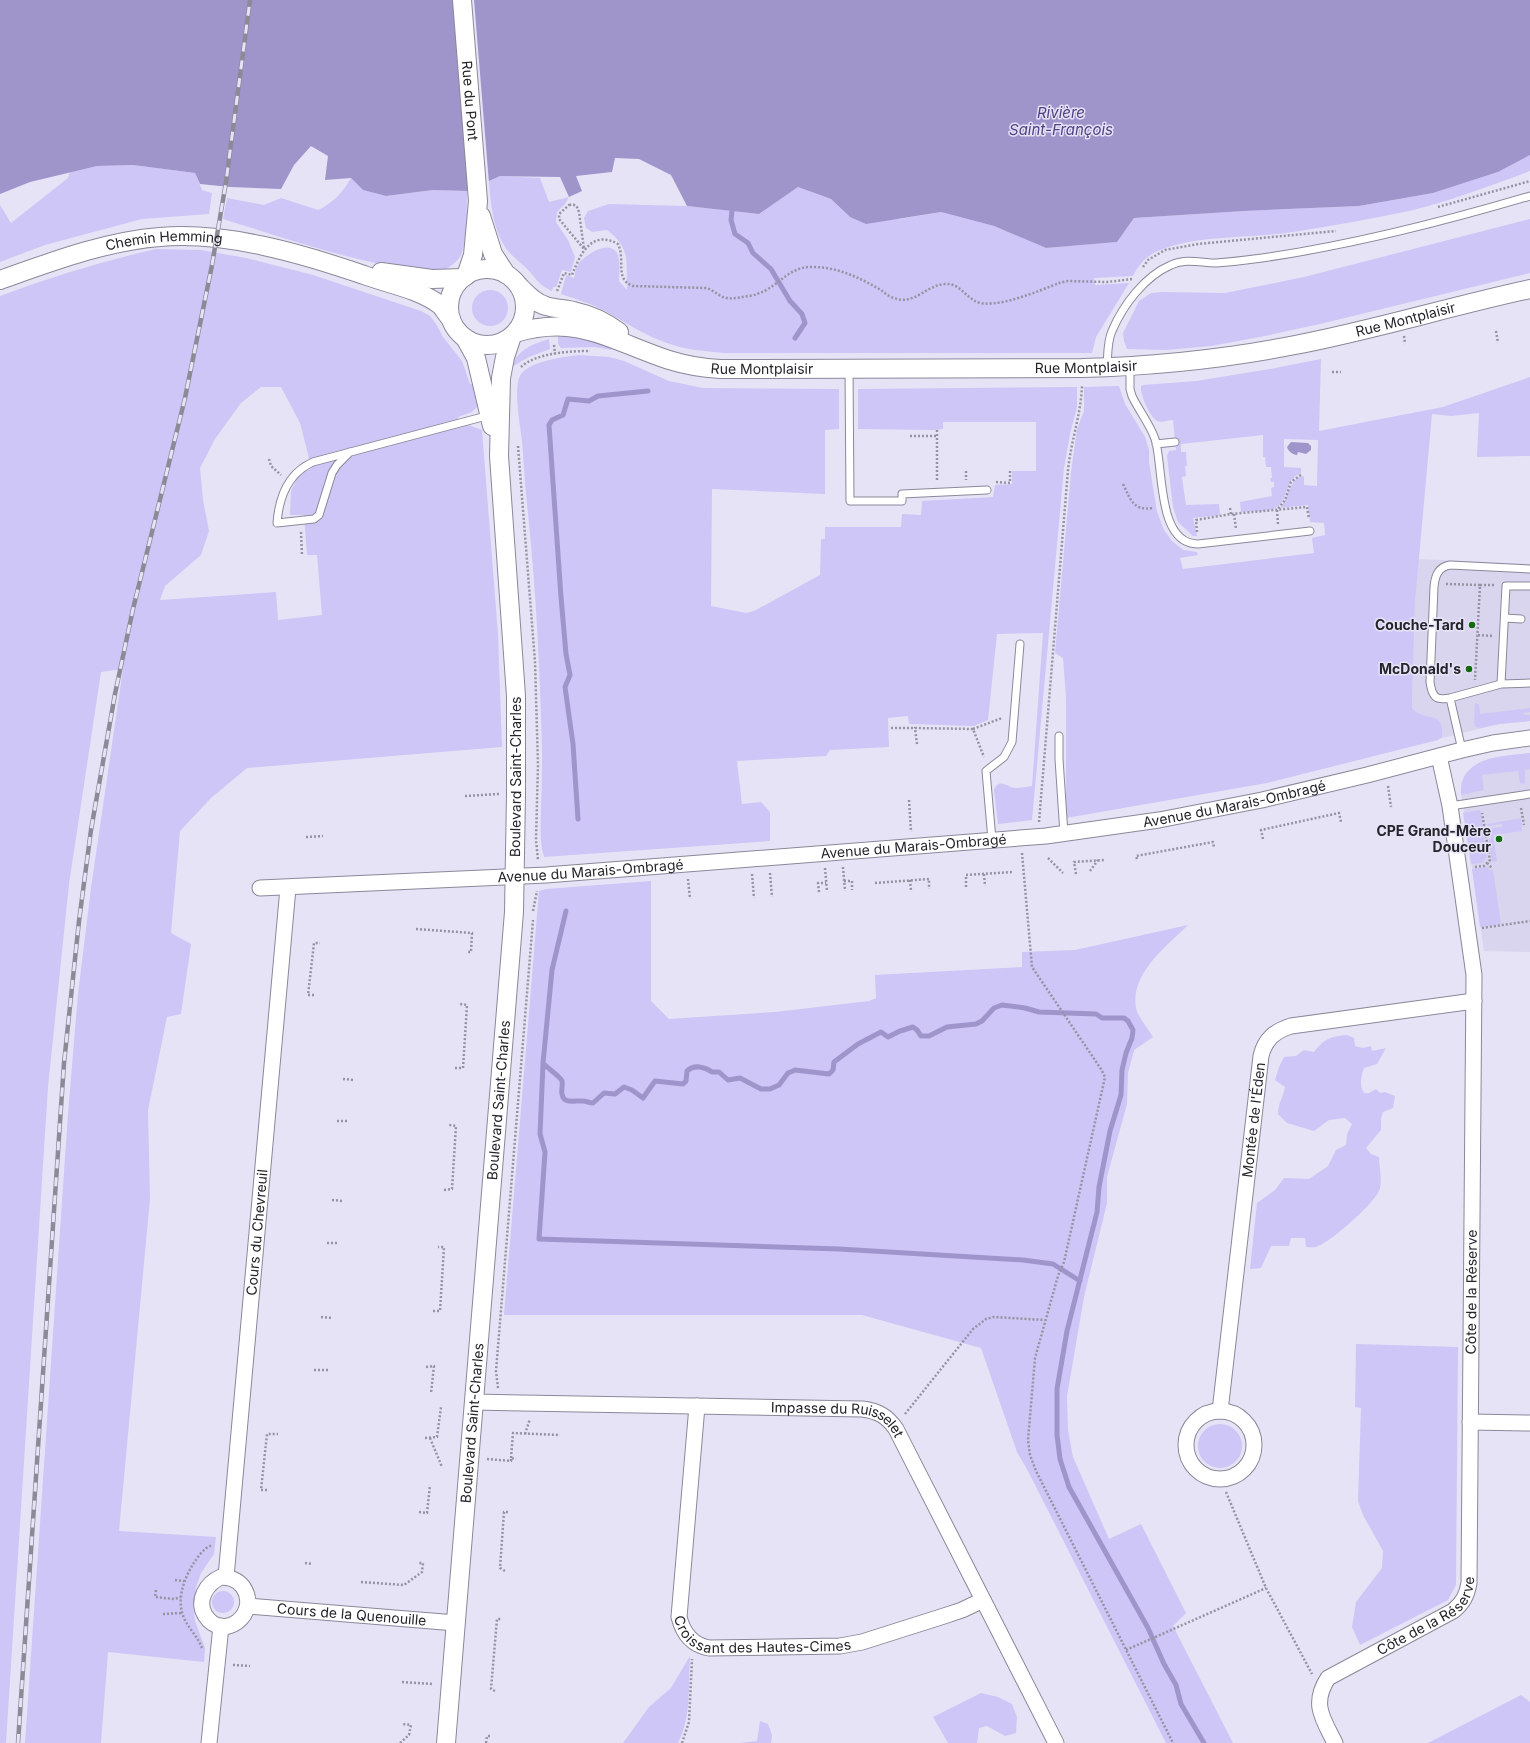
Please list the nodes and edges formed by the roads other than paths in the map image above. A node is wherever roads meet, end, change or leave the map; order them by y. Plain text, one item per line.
1 (462, 0) edge
2 (1530, 196) edge
3 (478, 201) junction
4 (331, 264) junction
5 (464, 277) junction
6 (511, 278) junction
7 (0, 280) edge
8 (1530, 288) edge
9 (451, 319) junction
10 (513, 335) junction
11 (465, 338) junction
12 (637, 346) junction
13 (1130, 366) junction
14 (1107, 367) junction
15 (849, 369) junction
16 (495, 413) junction
17 (1175, 442) dead end
18 (1156, 444) junction
19 (350, 452) junction
20 (987, 490) dead end
21 (1310, 531) dead end
22 (1530, 569) edge
23 (1530, 586) edge
24 (1505, 618) junction
25 (1521, 619) dead end
26 (1020, 644) dead end
27 (1530, 683) edge
28 (1501, 684) junction
29 (1450, 698) junction
30 (1059, 736) dead end
31 (1530, 738) edge
32 (1462, 750) junction
33 (1439, 756) junction
34 (1530, 794) edge
35 (1450, 806) junction
36 (1064, 834) junction
37 (992, 840) junction
38 (515, 876) junction
39 (260, 888) dead end
40 (288, 888) junction
41 (1474, 1001) junction
42 (473, 1402) junction
43 (697, 1406) junction
44 (1220, 1411) junction
45 (1470, 1422) junction
46 (1530, 1423) edge
47 (226, 1577) junction
48 (983, 1600) junction
49 (248, 1606) junction
50 (456, 1623) junction
51 (221, 1626) junction
52 (209, 1743) edge
53 (446, 1743) edge
54 (1056, 1743) edge
55 (1336, 1743) edge

1 - 3 street, Rue du Pont
2 - 14 lane
3 - 5 street
3 - 6 street
4 - 5 street, Chemin Hemming
4 - 7 street, Chemin Hemming
4 - 9 street, Chemin Hemming
5 - 6 street
5 - 9 street
6 - 10 street
6 - 12 street, Rue Montplaisir
8 - 13 street, Rue Montplaisir
9 - 11 street
10 - 11 street
10 - 12 street, Rue Montplaisir
10 - 16 street, Boulevard Saint-Charles
11 - 16 street, Boulevard Saint-Charles
12 - 15 street, Rue Montplaisir
13 - 14 street, Rue Montplaisir
13 - 18 lane
14 - 15 street, Rue Montplaisir
15 - 20 lane
16 - 19 lane
16 - 38 street, Boulevard Saint-Charles
17 - 18 lane
18 - 21 lane
19 - 19 lane
22 - 29 lane
23 - 24 lane
24 - 25 lane
24 - 28 lane
26 - 37 lane
27 - 28 lane
28 - 29 lane
29 - 32 lane
30 - 36 lane
31 - 32 street, Avenue du Marais-Ombragé
32 - 33 street, Avenue du Marais-Ombragé
33 - 35 street, Côte de la Réserve
33 - 36 street, Avenue du Marais-Ombragé
34 - 35 lane
35 - 41 street, Côte de la Réserve
36 - 37 street, Avenue du Marais-Ombragé
37 - 38 street, Avenue du Marais-Ombragé
38 - 40 street, Avenue du Marais-Ombragé
38 - 42 street, Boulevard Saint-Charles
39 - 40 street, Avenue du Marais-Ombragé
40 - 47 street, Cours du Chevreuil
41 - 44 street, Montée de l'Éden
41 - 45 street, Côte de la Réserve
42 - 43 street, Impasse du Ruisselet
42 - 50 street, Boulevard Saint-Charles
43 - 48 street, Impasse du Ruisselet
43 - 48 street, Croissant des Hautes-Cimes
44 - 44 street
45 - 46 street
45 - 55 street, Côte de la Réserve
47 - 49 street
47 - 51 street
48 - 54 street, Impasse du Ruisselet
49 - 50 street, Cours de la Quenouille
49 - 51 street
50 - 53 street, Boulevard Saint-Charles
51 - 52 street

